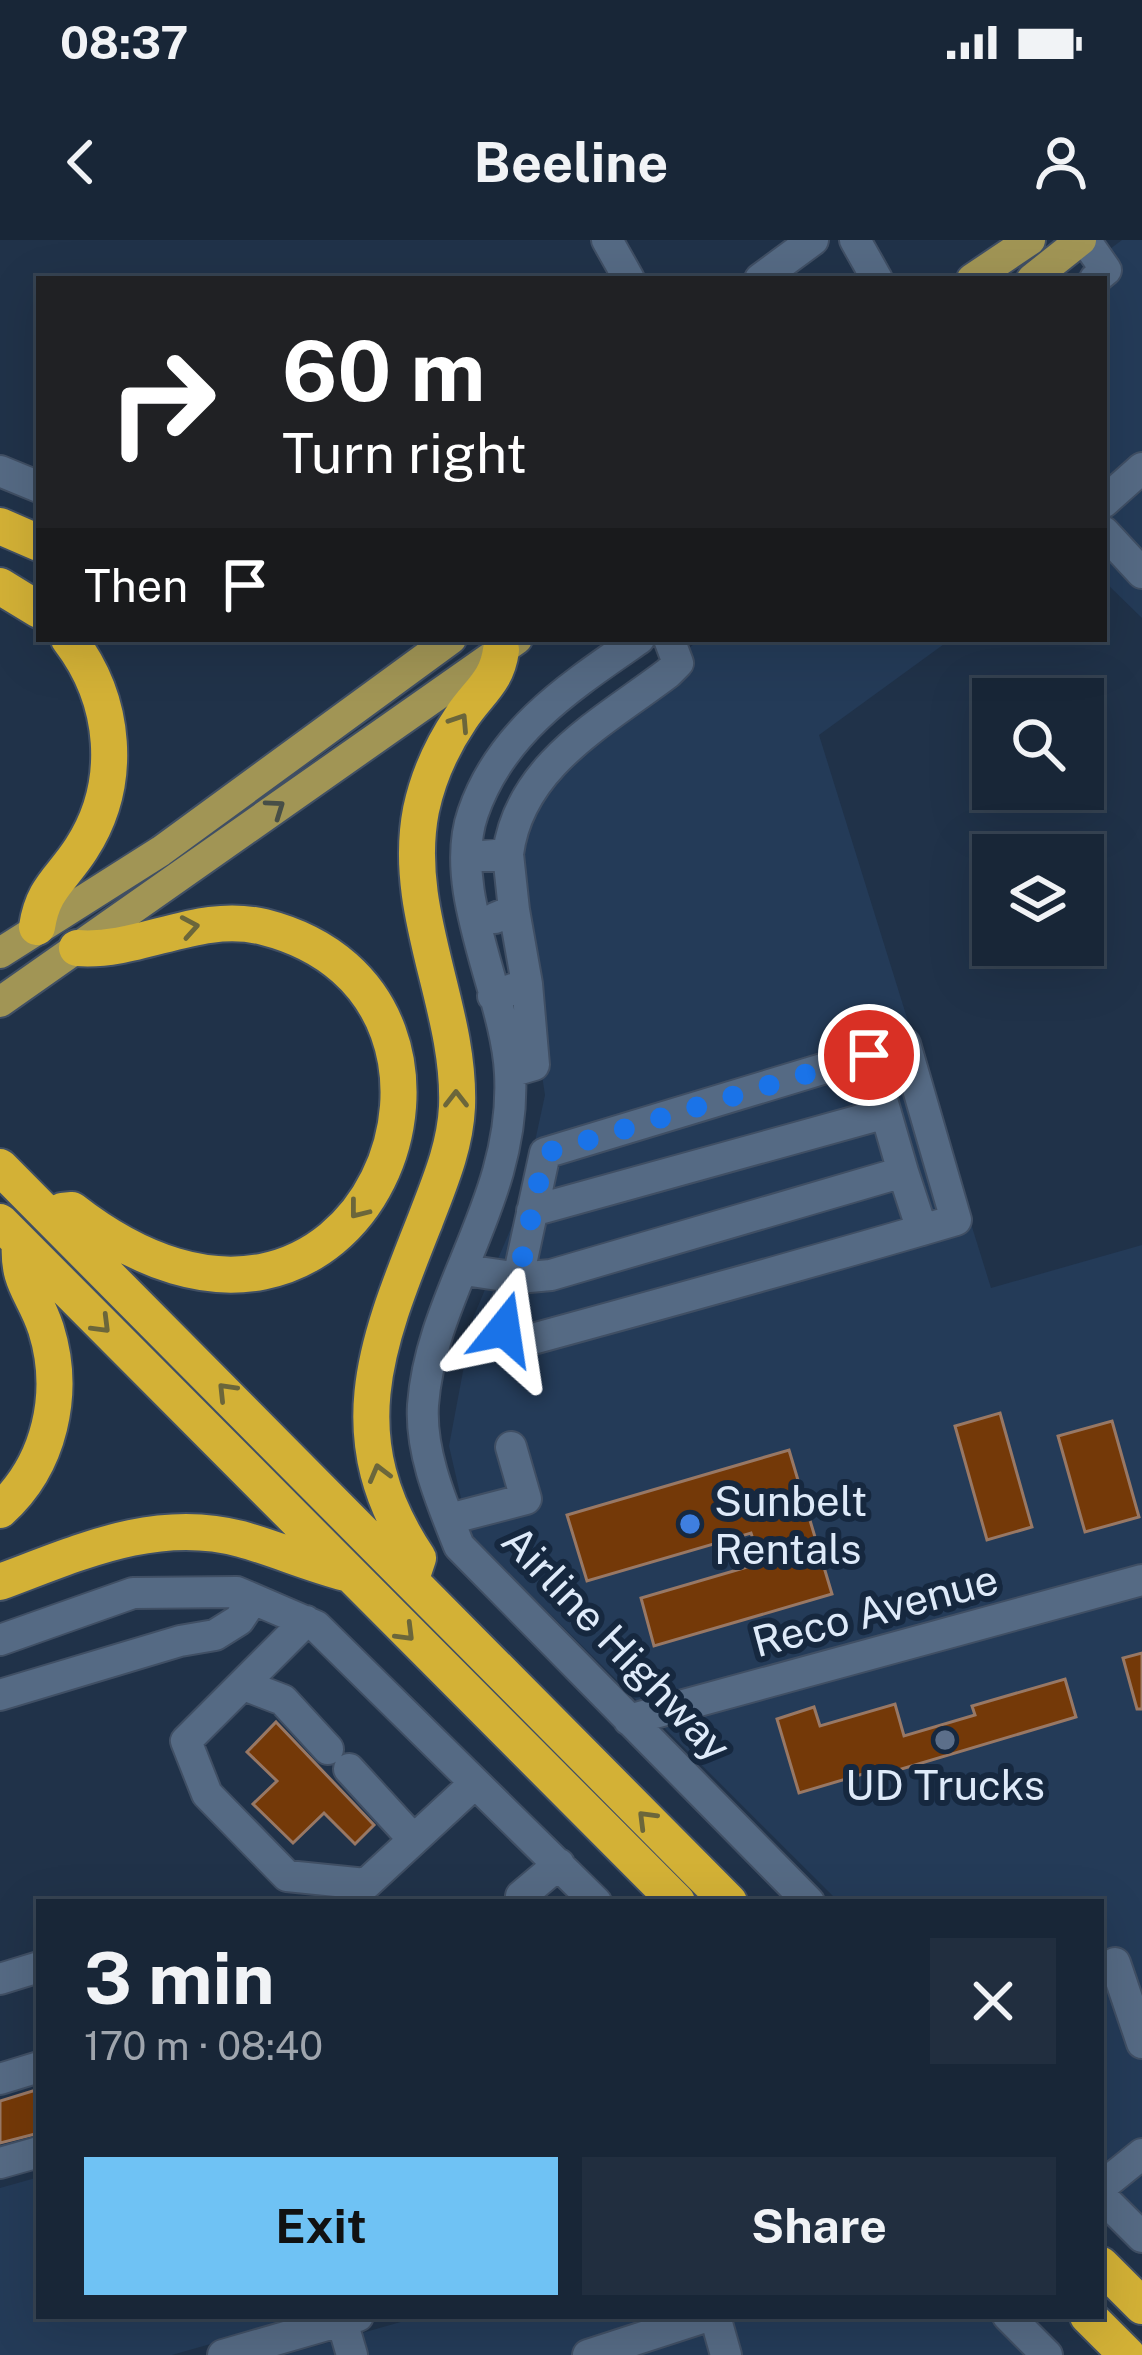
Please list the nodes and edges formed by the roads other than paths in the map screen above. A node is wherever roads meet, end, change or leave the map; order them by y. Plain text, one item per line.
1 (607, 240) edge
2 (813, 240) edge
3 (856, 240) edge
4 (1030, 240) edge
5 (1083, 240) edge
6 (627, 276) edge
7 (764, 276) edge
8 (868, 276) edge
9 (976, 276) edge
10 (1036, 276) edge
11 (1099, 276) edge
12 (1142, 468) edge
13 (0, 471) edge
14 (36, 486) edge
15 (1107, 499) edge
16 (0, 526) edge
17 (1107, 535) edge
18 (36, 542) edge
19 (1142, 573) edge
20 (0, 586) edge
21 (36, 608) edge
22 (71, 642) edge
23 (447, 642) edge
24 (635, 642) edge
25 (670, 642) edge
26 (509, 644) edge
27 (508, 854) junction
28 (470, 857) junction
29 (514, 910) junction
30 (478, 924) junction
31 (37, 927) junction
32 (77, 948) junction
33 (0, 953) edge
34 (526, 984) junction
35 (494, 996) junction
36 (0, 1002) edge
37 (869, 1055) junction
38 (510, 1072) junction
39 (886, 1113) junction
40 (0, 1167) edge
41 (903, 1172) junction
42 (532, 1211) junction
43 (44, 1212) junction
44 (922, 1230) junction
45 (10, 1232) edge
46 (465, 1270) junction
47 (518, 1278) junction
48 (511, 1448) dead end
49 (0, 1510) edge
50 (449, 1520) junction
51 (346, 1574) junction
52 (411, 1580) junction
53 (1142, 1580) edge
54 (0, 1582) edge
55 (253, 1599) junction
56 (306, 1621) junction
57 (0, 1640) edge
58 (244, 1684) junction
59 (0, 1695) edge
60 (629, 1720) junction
61 (474, 1784) junction
62 (413, 1839) junction
63 (559, 1864) junction
64 (515, 1899) edge
65 (593, 1899) edge
66 (674, 1899) edge
67 (726, 1899) edge
68 (806, 1899) edge
69 (1119, 1962) edge
70 (36, 1968) edge
71 (0, 1979) edge
72 (1142, 2043) edge
73 (36, 2068) edge
74 (0, 2079) edge
75 (36, 2153) edge
76 (1142, 2154) edge
77 (0, 2163) edge
78 (1104, 2188) edge
79 (1104, 2194) edge
80 (1142, 2237) edge
81 (1104, 2268) edge
82 (1142, 2306) edge
83 (347, 2319) edge
84 (350, 2319) edge
85 (702, 2319) edge
86 (712, 2319) edge
87 (1011, 2319) edge
88 (1091, 2319) edge
89 (223, 2355) edge
90 (352, 2355) edge
91 (588, 2355) edge
92 (725, 2355) edge
93 (1047, 2355) edge
94 (1126, 2355) edge

1 - 6 street
2 - 7 street
3 - 8 street
4 - 9 main road
5 - 10 main road
5 - 11 street
12 - 15 street
13 - 14 street
16 - 18 highway
17 - 19 street
20 - 21 highway
22 - 31 highway
23 - 31 main road
24 - 28 street, Airline Highway
25 - 27 street
32 -> 26 main road
52 -> 26 highway
27 - 28 street
27 - 29 street
28 - 30 street, Airline Highway
29 - 30 street
29 - 34 street
30 - 35 street, Airline Highway
31 - 33 main road
32 - 36 main road
32 -> 43 highway
34 - 35 street
34 - 38 street
35 - 38 street, Airline Highway
37 - 39 street
37 - 42 street
37 - 44 street
38 - 46 street, Airline Highway
39 - 41 street
39 - 42 street
40 - 43 highway
41 - 44 street
41 - 47 street
42 - 47 street
52 -> 43 highway
44 - 47 street
45 - 49 highway
45 -> 51 highway
46 - 47 street
46 - 50 street, Airline Highway
48 - 50 street
50 - 60 street, Airline Highway
51 - 54 highway
51 -> 66 highway
67 -> 52 highway
53 - 60 street, Reco Avenue
55 - 56 street
55 - 57 street
55 - 59 street
56 - 58 street
56 - 61 street
58 - 62 street
58 - 62 street
60 - 68 street, Airline Highway
61 - 62 street
61 - 63 street
63 - 64 street
63 - 65 street
69 - 72 street
70 - 71 street
73 - 74 street
75 - 77 street
76 - 78 street
79 - 80 street
81 - 82 highway
83 - 89 street
84 - 90 street
85 - 91 street
86 - 92 street
87 - 93 street
88 - 94 highway

